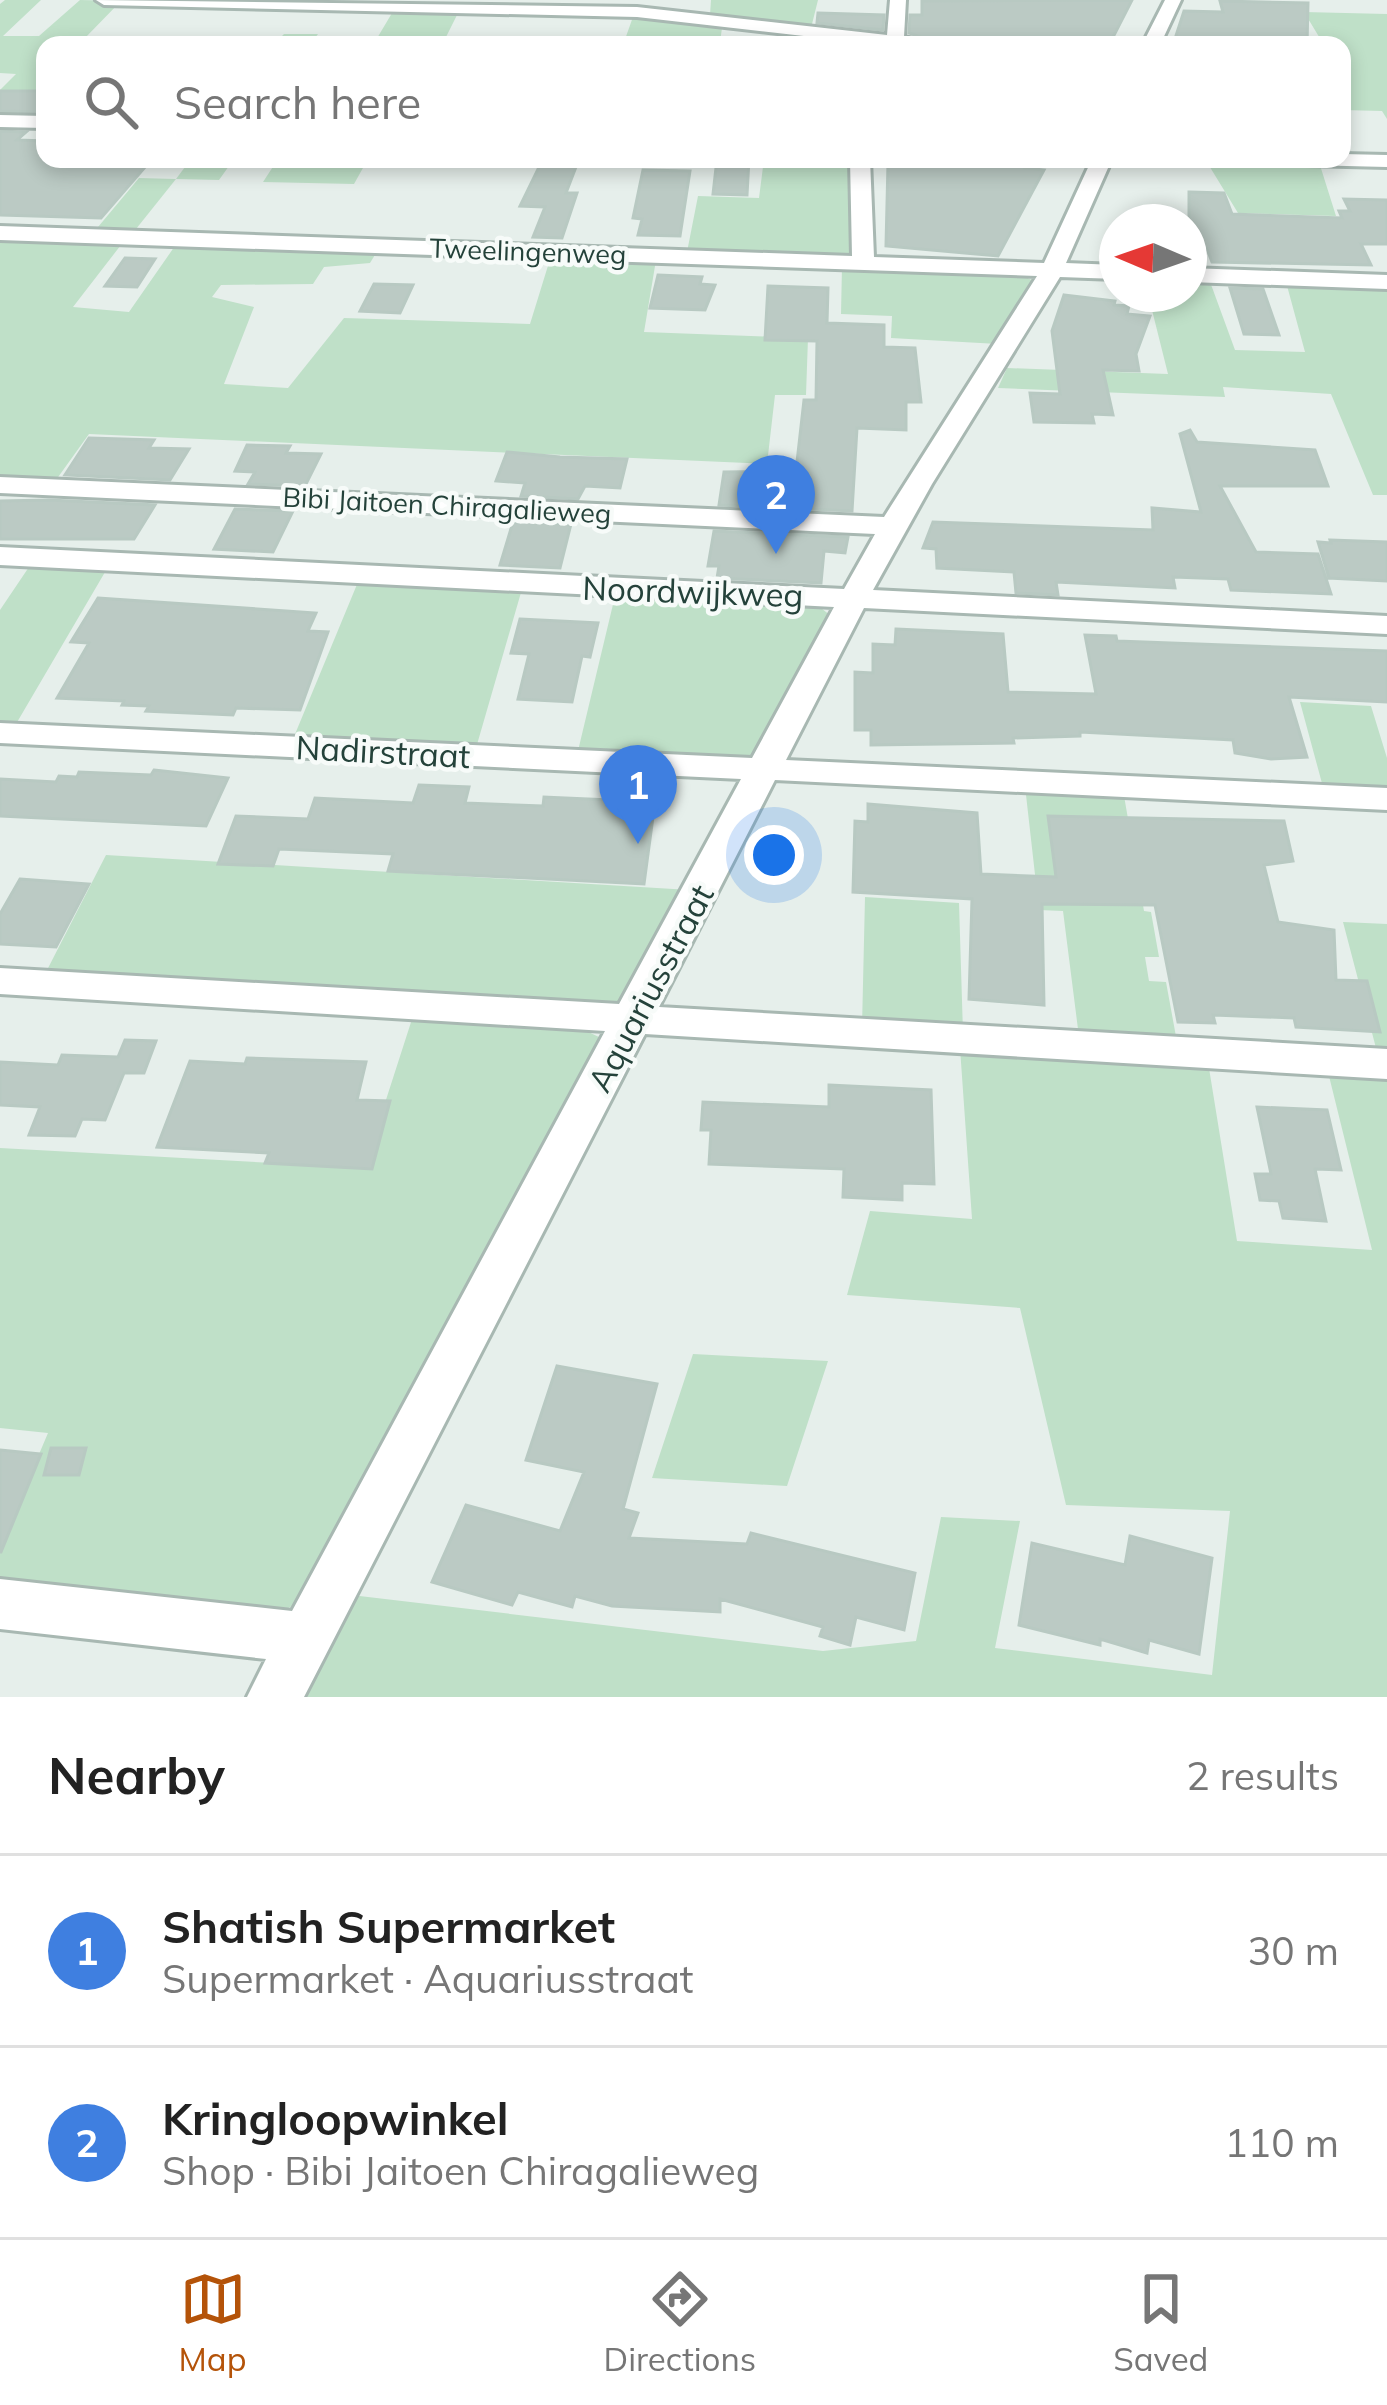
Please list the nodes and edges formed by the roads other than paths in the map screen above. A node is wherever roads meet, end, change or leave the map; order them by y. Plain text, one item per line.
1 (104, 0) edge
2 (898, 0) edge
3 (1173, 0) edge
4 (244, 1) edge
5 (474, 4) edge
6 (702, 8) edge
7 (866, 36) edge
8 (895, 36) edge
9 (1155, 36) edge
10 (0, 121) edge
11 (36, 122) edge
12 (1351, 160) edge
13 (1387, 161) edge
14 (860, 168) edge
15 (1098, 168) edge
16 (0, 233) edge
17 (863, 263) junction
18 (1055, 270) junction
19 (1099, 271) edge
20 (1207, 276) edge
21 (1387, 282) edge
22 (0, 485) edge
23 (895, 526) junction
24 (0, 556) edge
25 (854, 598) junction
26 (1387, 625) edge
27 (0, 733) edge
28 (766, 769) junction
29 (1387, 799) edge
30 (0, 982) edge
31 (632, 1022) junction
32 (1387, 1064) edge
33 (0, 1604) edge
34 (306, 1638) junction
35 (275, 1697) edge

1 - 4 street
2 - 8 street
3 - 9 street
4 - 5 street
5 - 6 street
6 - 7 street
10 - 11 street
12 - 13 street
14 - 17 street
15 - 18 street, Aquariusstraat
16 - 17 street, Tweelingenweg
17 - 18 street, Tweelingenweg
18 - 19 street, Tweelingenweg
18 - 23 street, Aquariusstraat
20 - 21 street
22 - 23 street, Bibi Jaitoen Chiragalieweg
23 - 25 street, Aquariusstraat
24 - 25 street, Noordwijkweg
25 - 26 street, Noordwijkweg
25 - 28 street, Aquariusstraat
27 - 28 street, Nadirstraat
28 - 29 street, Nadirstraat
28 - 31 street, Aquariusstraat
30 - 31 street
31 - 32 street
31 - 34 street, Aquariusstraat
33 - 34 street
34 - 35 street, Aquariusstraat

